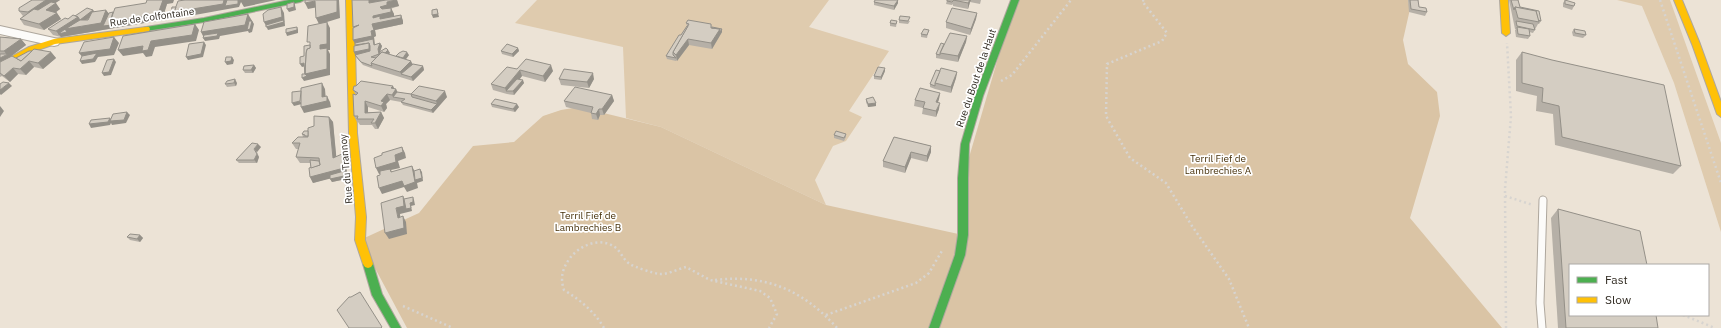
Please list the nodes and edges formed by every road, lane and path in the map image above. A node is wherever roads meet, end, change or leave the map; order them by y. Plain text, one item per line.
1 (300, 0) edge
2 (350, 0) edge
3 (1015, 0) edge
4 (1071, 0) edge
5 (1144, 0) edge
6 (1504, 0) edge
7 (1660, 0) edge
8 (1678, 0) edge
9 (0, 30) edge
10 (1506, 34) joint
11 (54, 42) junction
12 (0, 66) edge
13 (1006, 78) dead end
14 (1721, 114) edge
15 (1721, 183) edge
16 (1505, 196) junction
17 (1543, 204) joint
18 (929, 273) dead end
19 (711, 280) junction
20 (399, 304) dead end
21 (826, 315) junction
22 (1686, 316) edge
23 (396, 328) edge
24 (453, 328) edge
25 (604, 328) edge
26 (769, 328) edge
27 (837, 328) edge
28 (934, 328) edge
29 (1249, 328) edge
30 (1506, 328) edge
31 (1542, 328) edge
32 (1714, 328) edge

1 - 11 street, Rue de Colfontaine
2 - 23 street, Rue du Trannoy
3 - 28 street, Rue du Bout de la Haut
4 - 13 path
5 - 29 path
6 - 10 street
7 - 15 path
8 - 14 street
9 - 11 street
10 - 16 path
11 - 12 street, Rue de Colfontaine
16 - 17 path
16 - 30 path
17 - 31 lane
18 - 21 path
19 - 21 path
19 - 25 path
19 - 26 path
20 - 24 path
21 - 27 path
22 - 32 path

